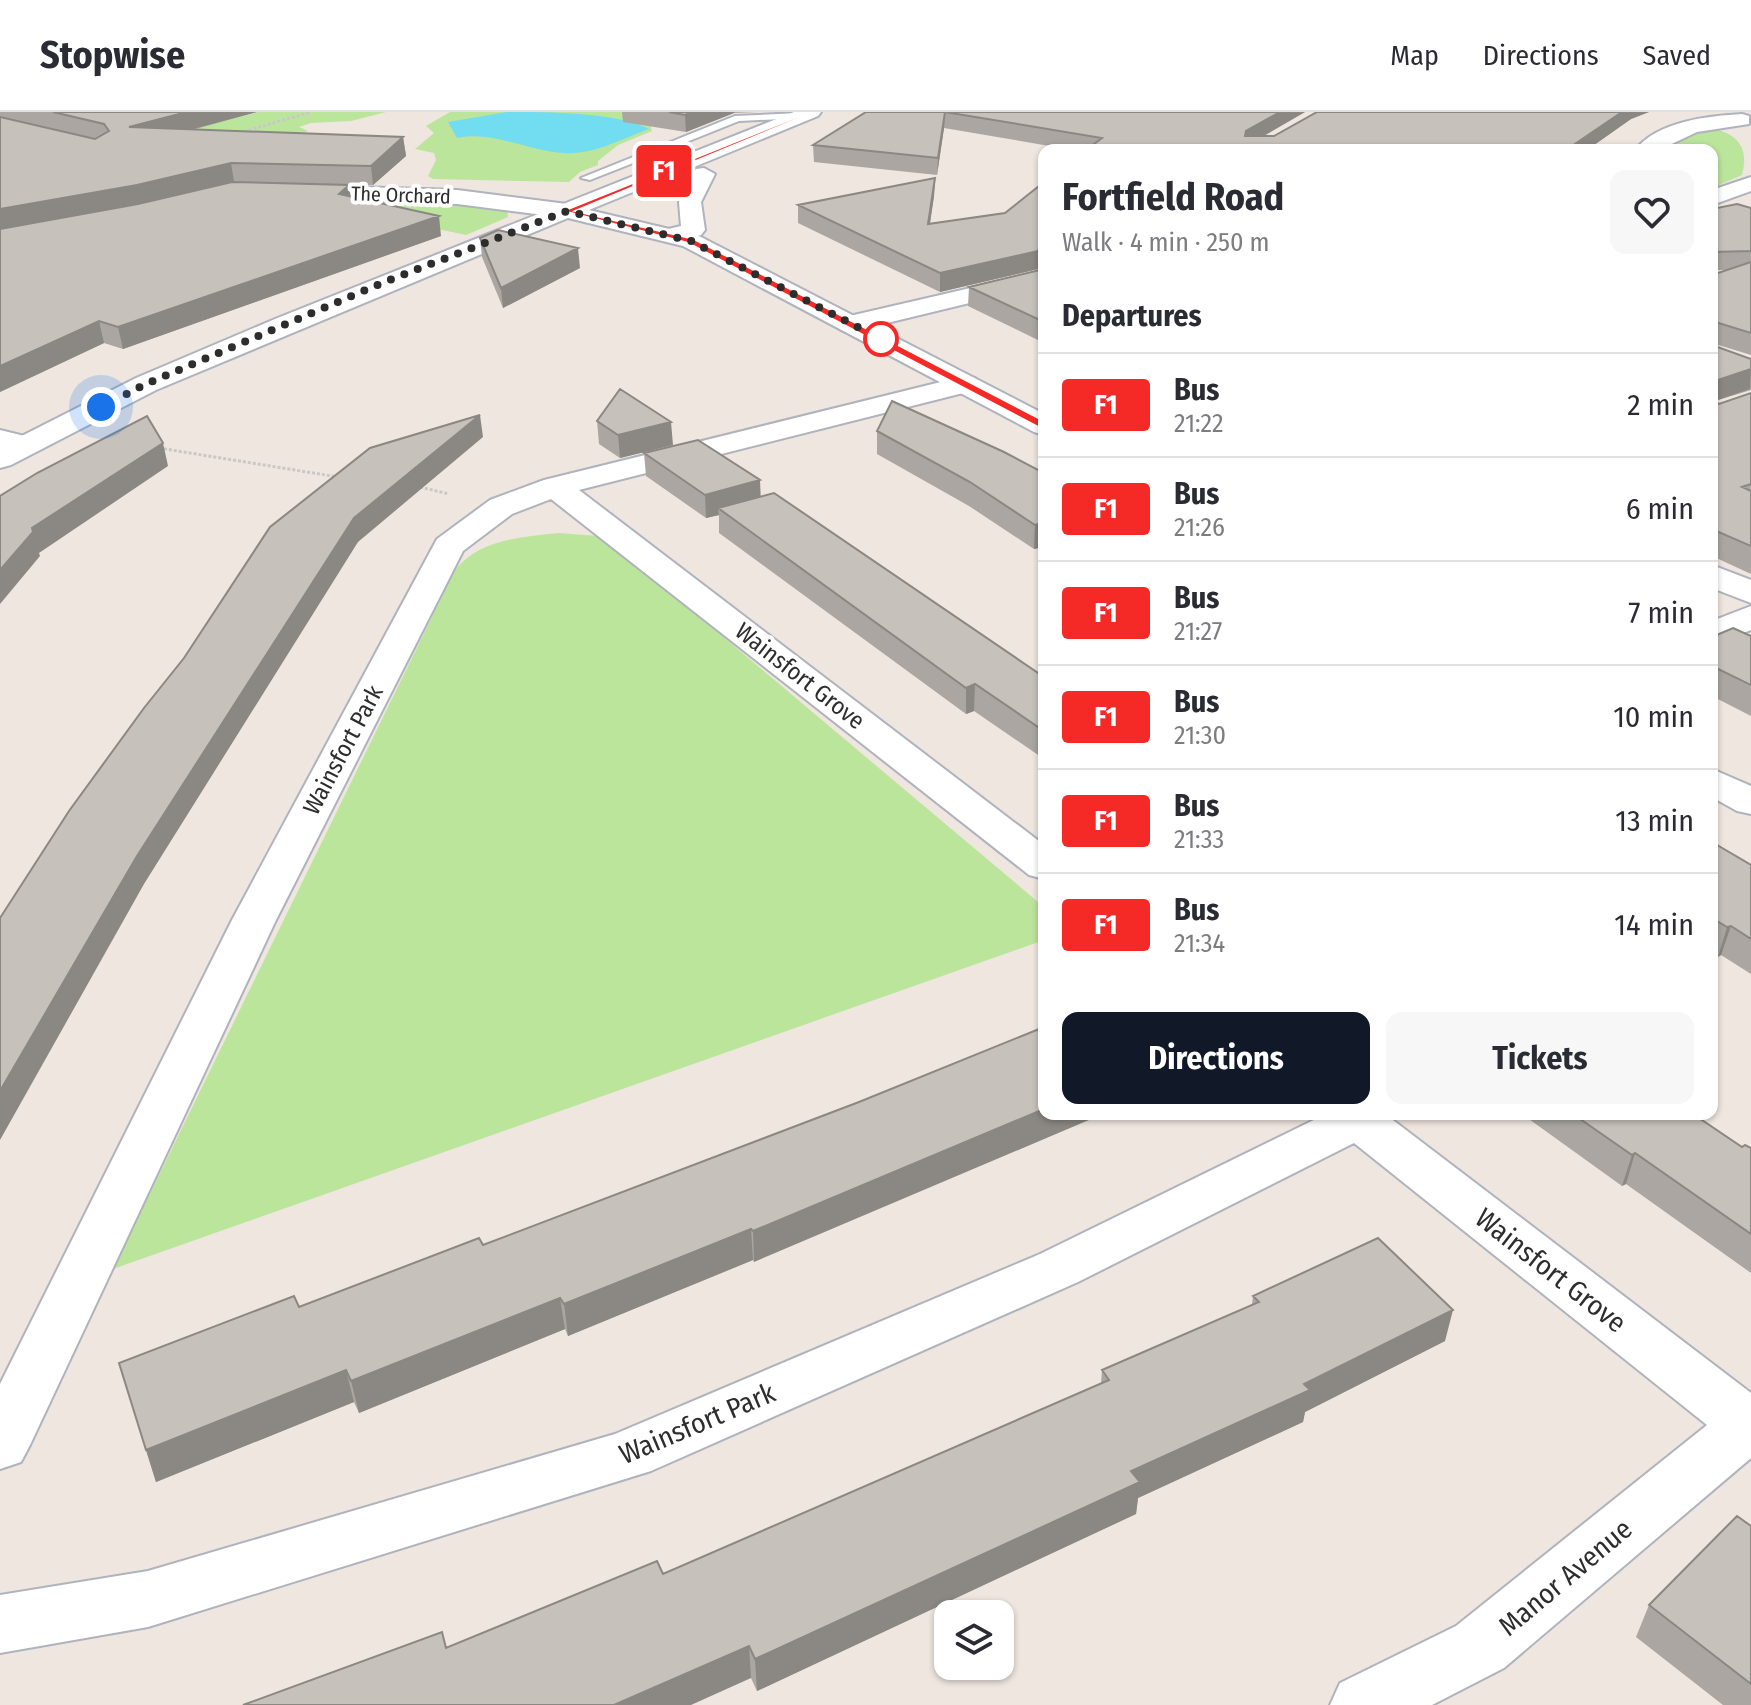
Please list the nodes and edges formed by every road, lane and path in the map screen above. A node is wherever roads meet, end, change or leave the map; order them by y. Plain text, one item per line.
1 (311, 112) edge
2 (806, 114) edge
3 (1743, 122) edge
4 (238, 133) edge
5 (1653, 144) edge
6 (652, 152) junction
7 (681, 164) junction
8 (704, 174) dead end
9 (586, 178) dead end
10 (1751, 183) edge
11 (266, 192) edge
12 (1718, 196) edge
13 (567, 211) junction
14 (672, 235) junction
15 (1038, 279) edge
16 (850, 324) junction
17 (965, 384) junction
18 (1038, 423) edge
19 (13, 442) edge
20 (148, 447) edge
21 (0, 459) edge
22 (350, 479) edge
23 (414, 487) edge
24 (555, 487) junction
25 (501, 507) junction
26 (1718, 578) edge
27 (1751, 593) edge
28 (1751, 617) edge
29 (1718, 631) edge
30 (1718, 784) edge
31 (1751, 802) edge
32 (1038, 861) edge
33 (1348, 1120) edge
34 (1358, 1120) edge
35 (1750, 1426) edge
36 (0, 1445) edge
37 (0, 1624) edge
38 (1364, 1705) edge

1 - 4 path
2 - 6 lane
2 - 7 street
3 - 5 street
6 - 7 lane
6 - 9 lane
7 - 13 street
8 - 14 street
10 - 12 street
11 - 13 street, The Orchard
13 - 14 street, The Orchard
13 - 19 street
14 - 16 street, The Orchard
15 - 16 street
16 - 17 street, The Orchard
17 - 18 street, The Orchard
17 - 24 street, Wainsfort Park
19 - 21 street
20 - 22 path
23 - 25 path
24 - 25 street, Wainsfort Park
24 - 32 street, Wainsfort Grove
25 - 36 street, Wainsfort Park
26 - 27 street
28 - 29 street
30 - 31 street
33 - 37 street, Wainsfort Park
34 - 35 street, Wainsfort Grove
35 - 38 street, Manor Avenue

